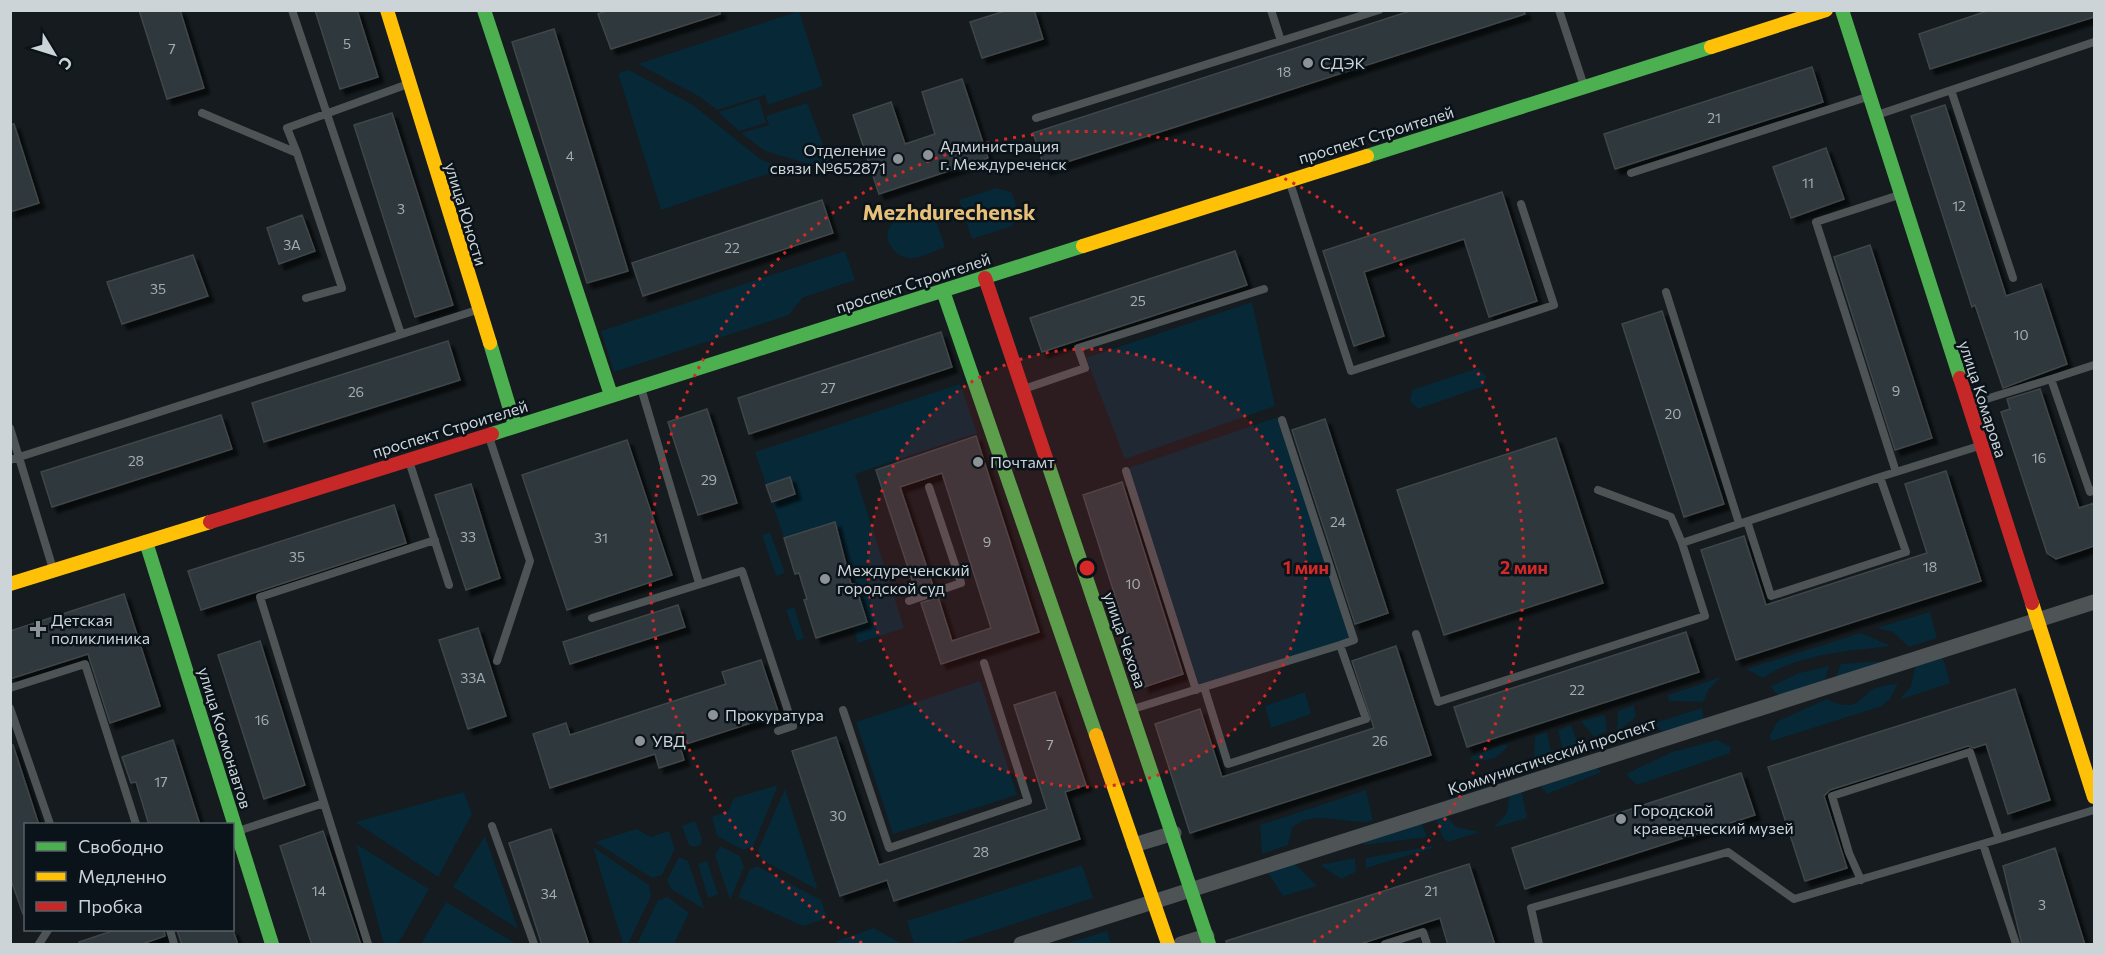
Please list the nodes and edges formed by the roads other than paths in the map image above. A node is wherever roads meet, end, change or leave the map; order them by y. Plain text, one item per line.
1 (292, 10) edge
2 (387, 10) edge
3 (484, 10) edge
4 (1271, 10) edge
5 (1379, 10) edge
6 (1559, 10) edge
7 (1826, 10) edge
8 (1842, 10) edge
9 (1281, 41) junction
10 (2094, 42) edge
11 (409, 84) junction
12 (1584, 87) junction
13 (1951, 90) junction
14 (1869, 96) junction
15 (326, 112) junction
16 (202, 113) dead end
17 (1875, 115) junction
18 (1036, 118) dead end
19 (297, 153) junction
20 (1631, 173) dead end
21 (1289, 180) junction
22 (1900, 194) junction
23 (1521, 204) dead end
24 (985, 278) junction
25 (2013, 278) dead end
26 (1264, 289) dead end
27 (943, 291) junction
28 (1666, 292) dead end
29 (306, 298) dead end
30 (479, 310) junction
31 (401, 334) junction
32 (2094, 365) edge
33 (2051, 379) junction
34 (640, 387) junction
35 (1023, 389) junction
36 (611, 394) junction
37 (1967, 405) junction
38 (1282, 420) dead end
39 (515, 426) junction
40 (10, 428) edge
41 (488, 435) junction
42 (1980, 445) junction
43 (15, 459) edge
44 (408, 459) junction
45 (1126, 471) dead end
46 (1896, 472) junction
47 (1880, 477) junction
48 (930, 487) dead end
49 (1598, 490) dead end
50 (2094, 490) edge
51 (1743, 522) junction
52 (435, 540) junction
53 (146, 542) junction
54 (1682, 543) junction
55 (54, 571) junction
56 (699, 583) junction
57 (10, 584) edge
58 (449, 585) dead end
59 (909, 601) dead end
60 (2094, 603) edge
61 (592, 618) dead end
62 (2038, 621) junction
63 (1416, 634) dead end
64 (1340, 645) junction
65 (497, 660) dead end
66 (984, 663) dead end
67 (1204, 687) junction
68 (10, 688) edge
69 (1196, 690) junction
70 (11, 709) edge
71 (1132, 709) junction
72 (843, 710) dead end
73 (778, 731) dead end
74 (2094, 792) edge
75 (324, 803) junction
76 (2094, 810) edge
77 (49, 823) edge
78 (135, 823) edge
79 (492, 826) dead end
80 (237, 831) junction
81 (1174, 833) junction
82 (1999, 839) junction
83 (1983, 844) junction
84 (1134, 845) junction
85 (1861, 880) junction
86 (1193, 890) junction
87 (1154, 902) junction
88 (47, 931) edge
89 (1208, 940) edge
90 (39, 945) edge
91 (272, 945) edge
92 (368, 945) edge
93 (534, 945) edge
94 (1021, 945) edge
95 (1168, 945) edge
96 (1181, 945) edge
97 (1385, 945) edge
98 (1427, 945) edge
99 (1539, 945) edge
100 (2016, 945) edge

1 - 15 lane
2 - 11 street, улица Юности
3 - 36 street
4 - 9 lane
5 - 9 lane
6 - 12 lane
7 - 12 street, проспект Строителей
8 - 14 street, улица Комарова
9 - 18 lane
10 - 13 lane
11 - 15 lane
11 - 30 street, улица Юности
12 - 21 street, проспект Строителей
13 - 17 lane
13 - 25 lane
14 - 17 street, улица Комарова
14 - 20 lane
15 - 19 lane
15 - 31 lane
16 - 19 lane
17 - 22 street, улица Комарова
19 - 29 lane
21 - 23 lane
21 - 24 street, проспект Строителей
22 - 37 street, улица Комарова
22 - 46 lane
24 - 27 street, проспект Строителей
24 - 35 street, улица Чехова
26 - 35 lane
27 - 34 street, проспект Строителей
27 - 84 street
28 - 51 lane
30 - 31 lane
30 - 39 street, улица Юности
31 - 43 lane
32 - 33 lane
33 - 37 lane
33 - 50 lane
34 - 36 street, проспект Строителей
34 - 56 lane
35 - 71 street, улица Чехова
36 - 39 street, проспект Строителей
37 - 42 street, улица Комарова
38 - 64 lane
39 - 41 street, проспект Строителей
40 - 43 lane
41 - 44 street, проспект Строителей
41 - 65 lane
42 - 46 lane
42 - 62 street, улица Комарова
43 - 55 lane
44 - 52 lane
44 - 53 street, проспект Строителей
45 - 69 lane
46 - 47 lane
47 - 51 lane
47 - 51 lane
48 - 59 lane
49 - 54 lane
51 - 54 lane
52 - 58 lane
52 - 75 lane
53 - 55 street, проспект Строителей
53 - 80 street, улица Космонавтов
54 - 63 lane
55 - 57 street, проспект Строителей
56 - 61 lane
56 - 73 lane
60 - 62 street, Коммунистический проспект
62 - 74 street, улица Комарова
62 - 86 street, Коммунистический проспект
64 - 67 lane
64 - 67 lane
66 - 72 lane
67 - 69 lane
68 - 78 lane
69 - 71 lane
70 - 77 lane
71 - 81 street, улица Чехова
75 - 80 lane
75 - 92 lane
76 - 82 lane
79 - 93 lane
80 - 91 street, улица Космонавтов
81 - 84 street
81 - 86 street, улица Чехова
82 - 83 lane
82 - 85 lane
83 - 85 lane
83 - 100 lane
84 - 87 street
85 - 99 lane
86 - 87 street, Коммунистический проспект
86 - 89 street, улица Чехова
87 - 94 street, Коммунистический проспект
87 - 95 street
88 - 90 lane
89 - 96 street
97 - 98 lane

